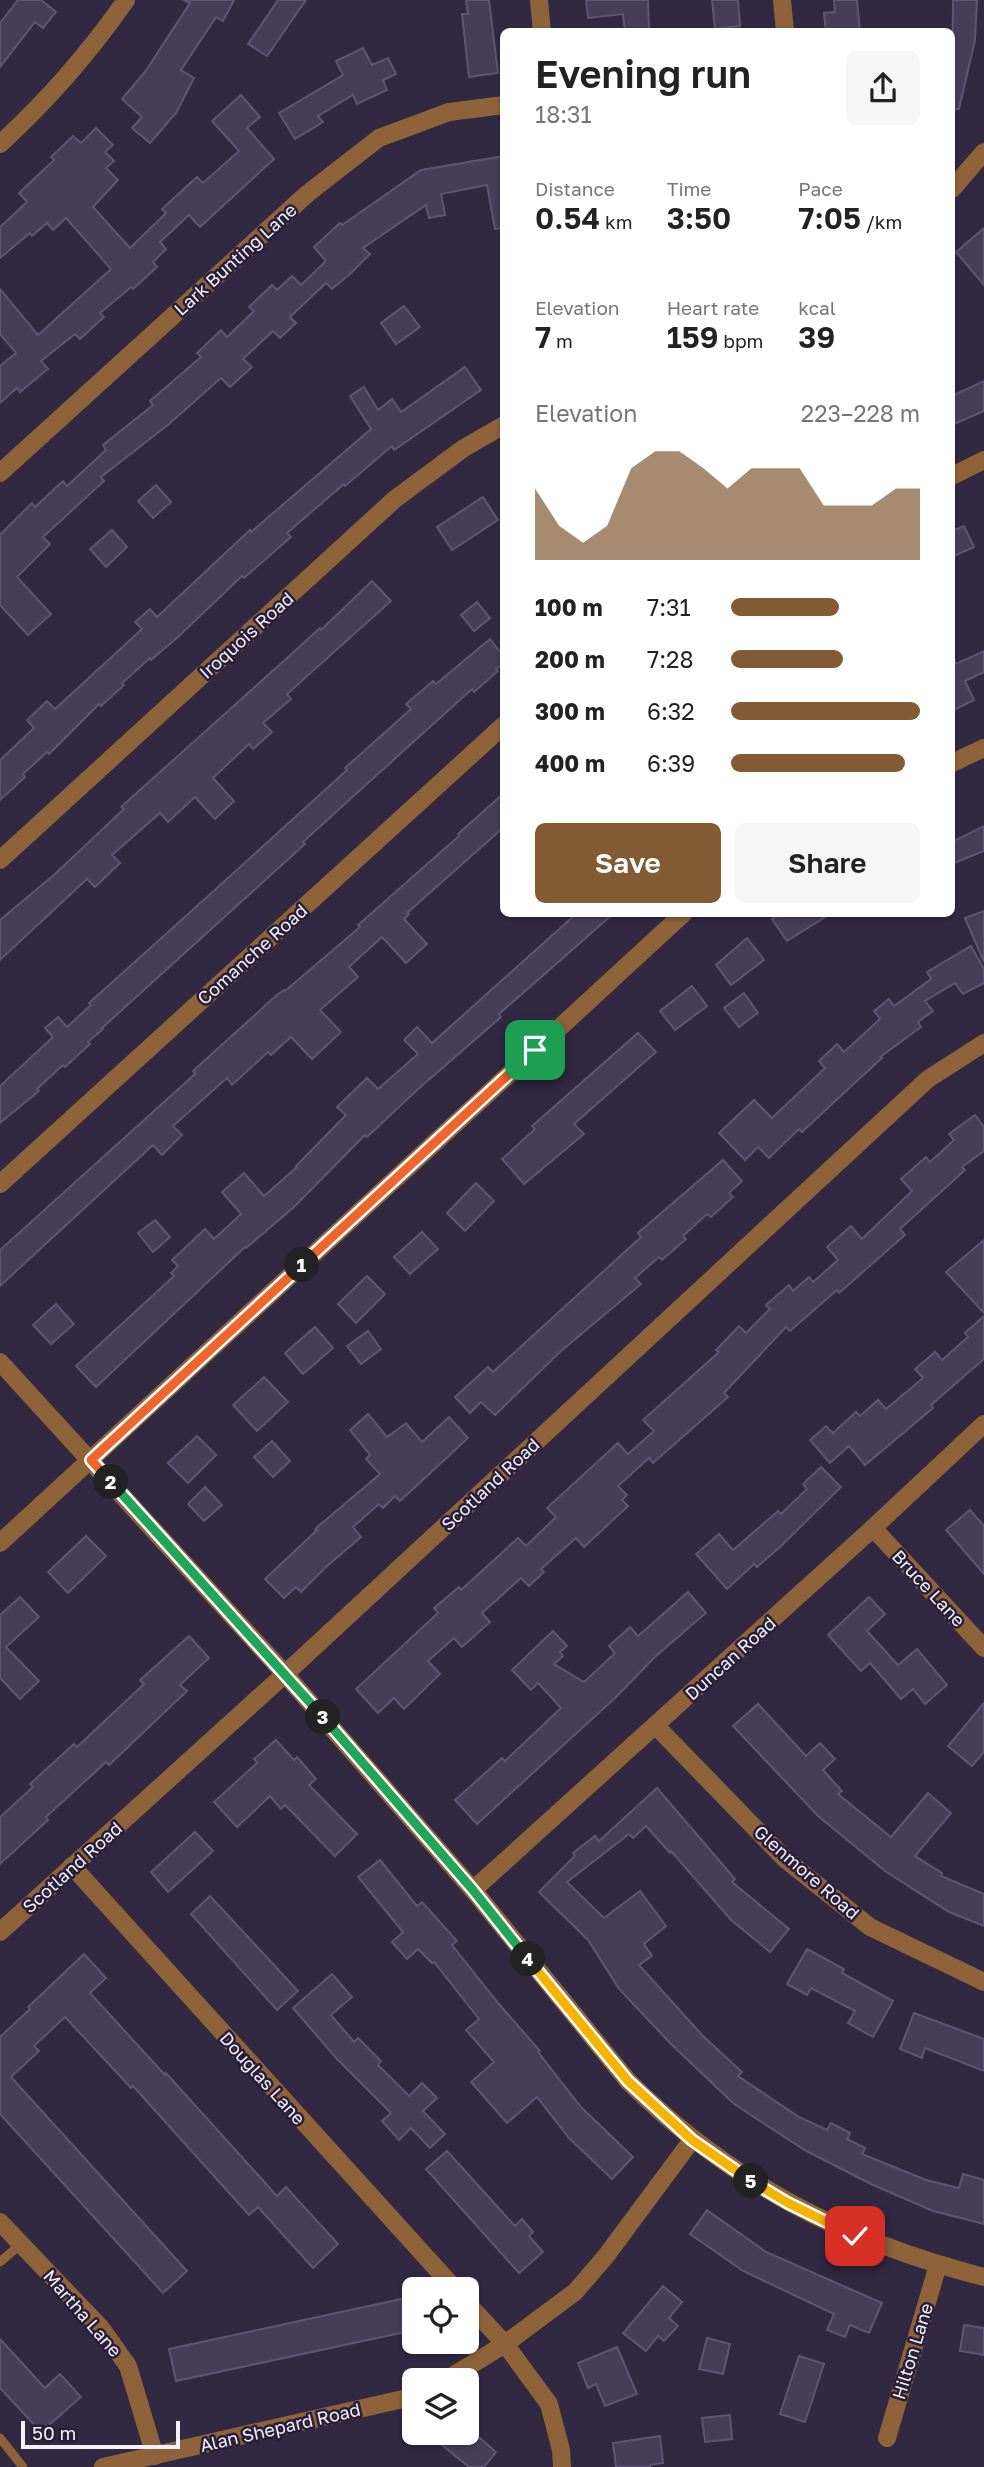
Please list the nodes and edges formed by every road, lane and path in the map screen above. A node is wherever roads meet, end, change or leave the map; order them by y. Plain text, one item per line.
1 (126, 0) edge
2 (539, 0) edge
3 (782, 0) edge
4 (542, 28) edge
5 (785, 28) edge
6 (500, 106) edge
7 (0, 144) edge
8 (984, 152) edge
9 (955, 186) edge
10 (500, 427) edge
11 (984, 460) edge
12 (0, 473) edge
13 (955, 474) edge
14 (500, 729) edge
15 (984, 748) edge
16 (955, 762) edge
17 (0, 860) edge
18 (680, 917) edge
19 (984, 1043) edge
20 (0, 1184) edge
21 (0, 1362) edge
22 (984, 1423) edge
23 (91, 1460) junction
24 (873, 1528) junction
25 (0, 1543) edge
26 (984, 1648) edge
27 (285, 1674) junction
28 (656, 1726) junction
29 (72, 1866) junction
30 (473, 1890) junction
31 (0, 1932) edge
32 (984, 1982) edge
33 (692, 2140) junction
34 (0, 2222) edge
35 (21, 2244) junction
36 (0, 2262) edge
37 (938, 2265) junction
38 (444, 2277) edge
39 (984, 2277) edge
40 (479, 2316) edge
41 (505, 2344) junction
42 (466, 2368) edge
43 (402, 2399) edge
44 (0, 2438) edge
45 (887, 2438) dead end
46 (155, 2456) junction
47 (23, 2467) edge
48 (103, 2467) edge
49 (562, 2467) edge

1 - 7 street
2 - 4 street
3 - 5 street
6 - 12 street, Lark Bunting Lane
8 - 9 street
10 - 17 street, Iroquois Road
11 - 13 street
14 - 20 street, Comanche Road
15 - 16 street
18 - 23 street
19 - 27 street, Scotland Road
21 - 23 street
22 - 24 street, Duncan Road
23 - 25 street
23 - 27 street
24 - 26 street, Bruce Lane
24 - 28 street, Duncan Road
27 - 29 street, Scotland Road
27 - 30 street
28 - 30 street, Duncan Road
28 - 32 street, Glenmore Road
29 - 31 street, Scotland Road
29 - 38 street, Douglas Lane
30 - 33 street
33 - 37 street
33 - 41 street
34 - 35 street, Martha Lane
35 - 36 lane
35 - 46 street, Martha Lane
37 - 39 street
37 - 45 street, Hilton Lane
40 - 41 street
41 - 42 street
41 - 49 street
43 - 46 street, Alan Shepard Road
44 - 47 lane
46 - 48 street, Alan Shepard Road

